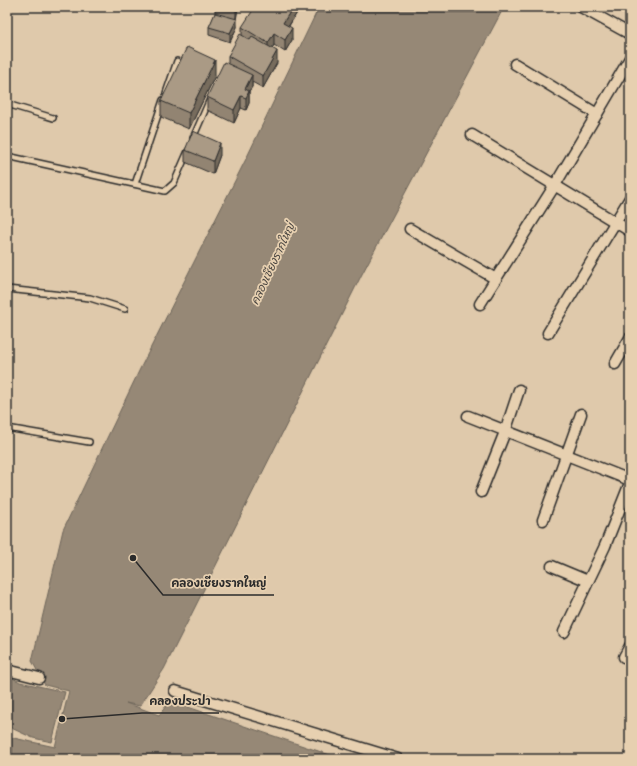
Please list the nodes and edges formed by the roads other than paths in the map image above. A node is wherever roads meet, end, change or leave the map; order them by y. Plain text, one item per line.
1 (581, 7) edge
2 (630, 34) edge
3 (630, 58) edge
4 (177, 61) dead end
5 (515, 64) dead end
6 (212, 94) edge
7 (7, 104) edge
8 (597, 114) junction
9 (53, 118) dead end
10 (472, 135) dead end
11 (7, 156) edge
12 (135, 184) junction
13 (555, 184) junction
14 (630, 198) edge
15 (616, 222) junction
16 (410, 229) dead end
17 (630, 231) edge
18 (496, 279) junction
19 (7, 289) edge
20 (480, 304) dead end
21 (125, 309) dead end
22 (548, 333) dead end
23 (630, 338) edge
24 (615, 364) dead end
25 (519, 390) dead end
26 (581, 414) dead end
27 (468, 416) dead end
28 (7, 428) edge
29 (505, 432) junction
30 (88, 442) dead end
31 (566, 455) junction
32 (630, 482) edge
33 (482, 492) dead end
34 (543, 520) dead end
35 (552, 566) dead end
36 (588, 581) junction
37 (564, 632) dead end
38 (630, 646) edge
39 (624, 657) dead end
40 (7, 670) edge
41 (38, 678) dead end
42 (175, 691) dead end
43 (398, 759) edge

1 - 2 street
3 - 8 street
4 - 12 lane
5 - 8 street
6 - 12 lane
7 - 9 lane
8 - 13 street
10 - 13 street
11 - 12 lane
13 - 15 street
13 - 18 street
14 - 15 street
15 - 17 street
15 - 22 street
16 - 18 street
18 - 20 street
19 - 21 lane
23 - 24 street
25 - 29 street
26 - 31 street
27 - 29 street
28 - 30 lane
29 - 31 street
29 - 33 street
31 - 32 street
31 - 34 street
32 - 36 street
35 - 36 street
36 - 37 street
38 - 39 street
40 - 41 street
42 - 43 street

